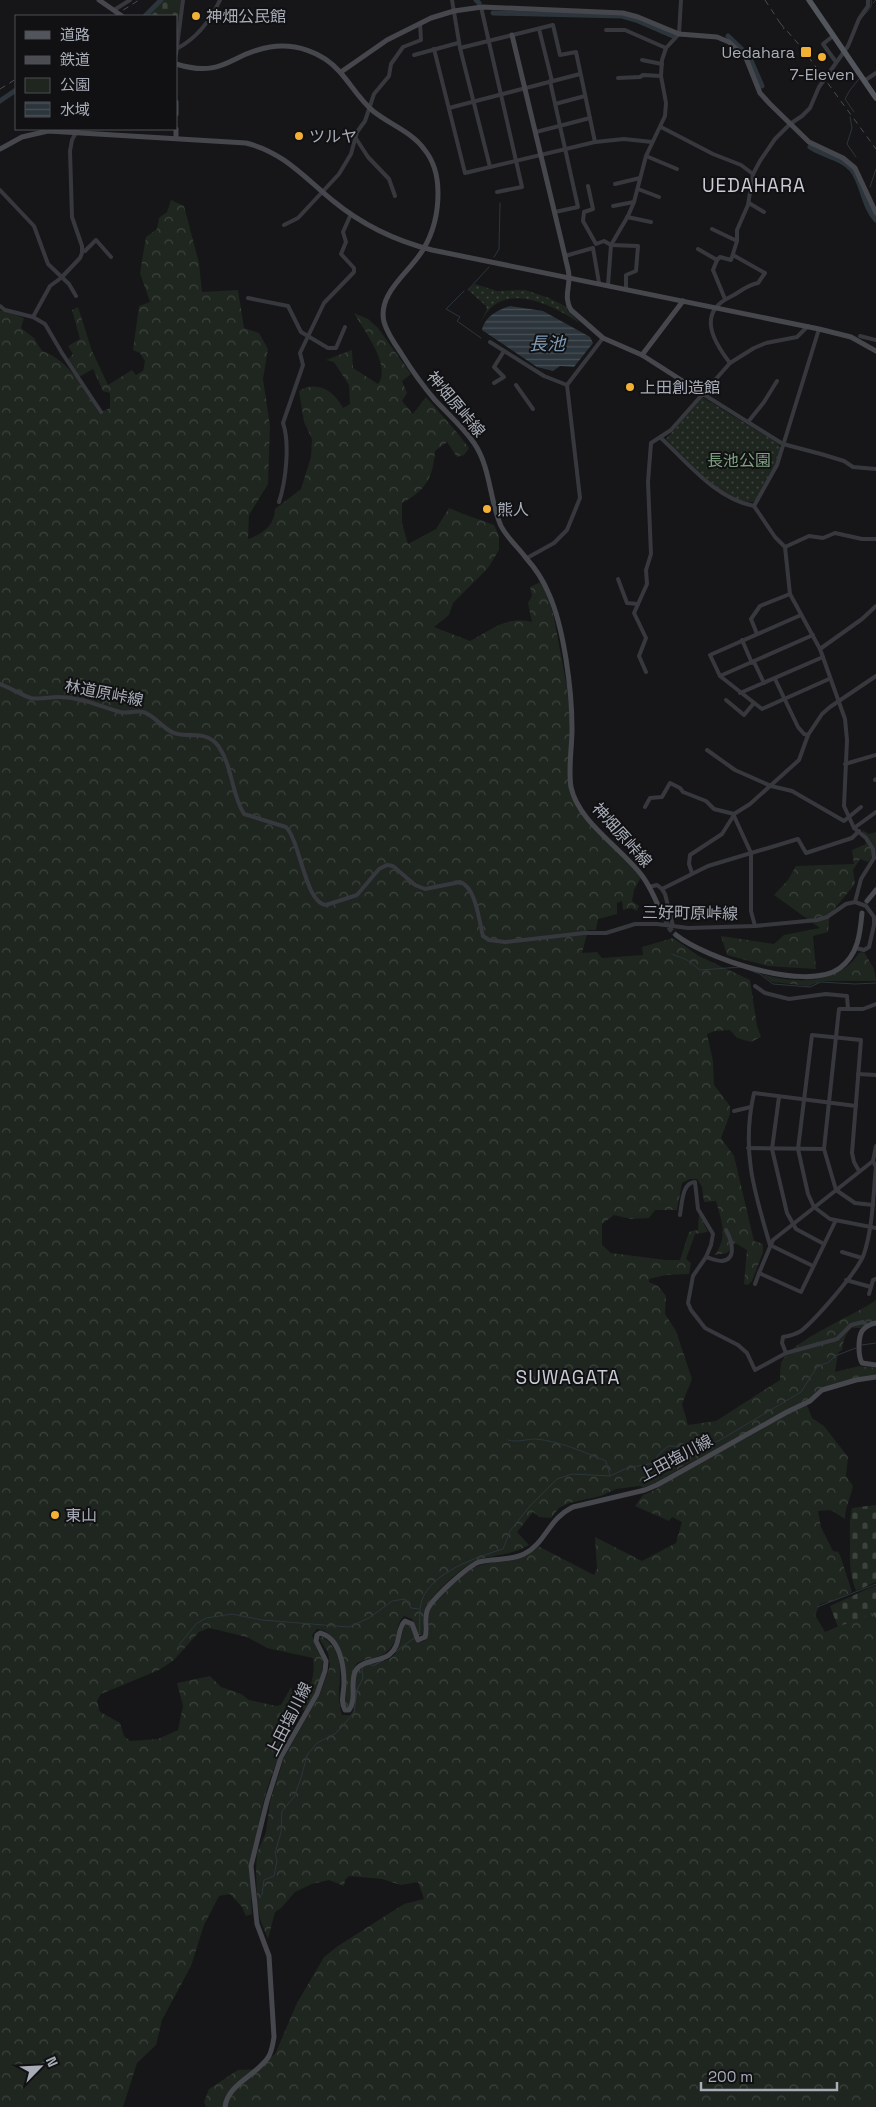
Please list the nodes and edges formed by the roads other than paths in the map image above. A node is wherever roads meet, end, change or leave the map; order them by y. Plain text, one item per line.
1 (99, 0) edge
2 (130, 0) edge
3 (183, 0) edge
4 (220, 0) edge
5 (452, 0) edge
6 (681, 0) edge
7 (809, 0) edge
8 (868, 0) edge
9 (480, 8) junction
10 (114, 10) junction
11 (454, 10) junction
12 (121, 15) edge
13 (420, 22) junction
14 (539, 29) junction
15 (606, 30) dead end
16 (679, 34) junction
17 (512, 35) junction
18 (833, 36) junction
19 (488, 40) junction
20 (458, 43) junction
21 (178, 48) joint
22 (460, 48) junction
23 (666, 48) junction
24 (434, 49) junction
25 (844, 51) junction
26 (414, 55) dead end
27 (642, 60) dead end
28 (836, 62) junction
29 (178, 64) edge
30 (662, 64) junction
31 (341, 72) junction
32 (876, 73) edge
33 (580, 74) junction
34 (661, 76) junction
35 (618, 78) dead end
36 (551, 81) junction
37 (864, 81) junction
38 (525, 87) junction
39 (500, 94) junction
40 (585, 96) junction
41 (876, 98) edge
42 (473, 101) junction
43 (555, 104) junction
44 (370, 108) junction
45 (449, 108) junction
46 (590, 118) junction
47 (790, 124) junction
48 (560, 127) junction
49 (661, 127) junction
50 (77, 130) edge
51 (176, 130) edge
52 (536, 132) junction
53 (355, 137) junction
54 (176, 138) junction
55 (595, 142) junction
56 (652, 142) junction
57 (565, 149) junction
58 (0, 150) edge
59 (541, 155) junction
60 (646, 156) junction
61 (516, 161) junction
62 (490, 167) junction
63 (677, 168) dead end
64 (753, 174) junction
65 (640, 178) junction
66 (615, 184) dead end
67 (588, 186) dead end
68 (638, 189) junction
69 (0, 190) edge
70 (323, 192) junction
71 (497, 192) dead end
72 (394, 196) dead end
73 (659, 197) dead end
74 (634, 202) junction
75 (748, 203) junction
76 (613, 206) dead end
77 (555, 212) junction
78 (764, 212) dead end
79 (876, 213) edge
80 (351, 214) junction
81 (627, 217) junction
82 (651, 222) dead end
83 (284, 225) dead end
84 (712, 229) dead end
85 (737, 241) junction
86 (611, 245) junction
87 (424, 248) junction
88 (698, 250) dead end
89 (85, 251) dead end
90 (733, 254) junction
91 (565, 256) junction
92 (111, 257) dead end
93 (717, 260) junction
94 (61, 278) junction
95 (569, 278) junction
96 (599, 283) junction
97 (608, 285) junction
98 (626, 289) junction
99 (76, 296) dead end
100 (248, 298) dead end
101 (726, 299) junction
102 (683, 301) junction
103 (0, 306) edge
104 (716, 307) junction
105 (33, 318) junction
106 (808, 326) junction
107 (345, 327) dead end
108 (819, 329) junction
109 (860, 336) dead end
110 (308, 337) junction
111 (603, 338) junction
112 (876, 340) edge
113 (490, 342) dead end
114 (876, 350) edge
115 (504, 351) junction
116 (642, 355) junction
117 (730, 362) junction
118 (777, 380) dead end
119 (494, 383) dead end
120 (516, 385) dead end
121 (567, 385) junction
122 (703, 394) junction
123 (533, 409) dead end
124 (101, 412) dead end
125 (748, 422) junction
126 (661, 438) junction
127 (783, 444) junction
128 (876, 469) edge
129 (279, 502) dead end
130 (754, 506) junction
131 (876, 539) edge
132 (785, 547) junction
133 (527, 558) junction
134 (618, 579) dead end
135 (790, 594) junction
136 (638, 604) junction
137 (876, 606) edge
138 (801, 615) junction
139 (757, 634) junction
140 (813, 635) junction
141 (742, 640) junction
142 (820, 649) junction
143 (823, 658) junction
144 (753, 662) junction
145 (646, 672) dead end
146 (720, 676) junction
147 (876, 676) edge
148 (775, 679) junction
149 (829, 679) junction
150 (764, 683) junction
151 (0, 684) edge
152 (740, 694) junction
153 (726, 700) dead end
154 (784, 700) junction
155 (840, 701) junction
156 (754, 703) junction
157 (808, 735) junction
158 (707, 750) dead end
159 (876, 755) edge
160 (846, 764) junction
161 (771, 786) junction
162 (645, 807) dead end
163 (861, 808) dead end
164 (876, 812) edge
165 (734, 815) junction
166 (849, 819) junction
167 (854, 828) junction
168 (859, 831) junction
169 (751, 853) junction
170 (692, 873) junction
171 (649, 887) junction
172 (662, 889) junction
173 (876, 890) edge
174 (867, 901) dead end
175 (855, 902) junction
176 (862, 913) dead end
177 (662, 914) tunnel mouth
178 (673, 926) junction
179 (755, 926) junction
180 (482, 936) joint
181 (676, 936) tunnel mouth
182 (856, 948) junction
183 (756, 986) dead end
184 (876, 1004) edge
185 (848, 1009) junction
186 (836, 1037) junction
187 (858, 1074) junction
188 (876, 1075) edge
189 (779, 1097) junction
190 (804, 1100) junction
191 (829, 1103) junction
192 (751, 1106) junction
193 (856, 1106) junction
194 (734, 1111) dead end
195 (876, 1146) edge
196 (748, 1148) junction
197 (772, 1149) junction
198 (798, 1149) junction
199 (824, 1150) junction
200 (873, 1161) junction
201 (859, 1171) junction
202 (836, 1190) junction
203 (873, 1205) junction
204 (814, 1207) junction
205 (680, 1215) dead end
206 (835, 1222) junction
207 (792, 1224) junction
208 (870, 1226) junction
209 (876, 1228) edge
210 (726, 1230) dead end
211 (824, 1244) junction
212 (770, 1245) junction
213 (842, 1252) dead end
214 (706, 1257) junction
215 (862, 1258) junction
216 (813, 1266) junction
217 (759, 1273) junction
218 (876, 1279) edge
219 (846, 1280) junction
220 (755, 1284) dead end
221 (871, 1286) junction
222 (869, 1294) dead end
223 (876, 1323) edge
224 (868, 1326) junction
225 (786, 1353) junction
226 (876, 1366) edge
227 (876, 1377) edge
228 (225, 2107) edge

1 - 10 street
2 - 10 street
3 - 21 street
4 - 21 street
5 - 11 street
6 - 16 street
7 - 18 main road
8 - 25 street
9 - 11 street
9 - 16 street
9 - 19 street
10 - 12 street
11 - 13 street
11 - 20 street
13 - 31 street
13 - 44 street
14 - 17 street
14 - 33 street
14 - 36 street
15 - 23 street
16 - 23 street
16 - 47 street
17 - 19 street
17 - 38 street
18 - 25 main road
18 - 28 street
19 - 22 street
19 - 39 street
20 - 22 street
20 - 24 street
22 - 42 street
23 - 30 street
24 - 26 street
24 - 45 street
25 - 28 street
25 - 37 main road
27 - 30 street
28 - 47 street
29 - 31 street, 神畑原峠線
30 - 34 street
31 - 44 street, 神畑原峠線
32 - 37 street
33 - 36 street
33 - 40 street
34 - 35 street
34 - 49 street
36 - 38 street
36 - 43 street
37 - 41 main road
38 - 39 street
38 - 52 street
39 - 42 street
39 - 61 street
40 - 43 street
40 - 46 street
42 - 45 street
42 - 62 street
43 - 48 street
44 - 53 street
44 - 87 street, 神畑原峠線
45 - 62 street
46 - 48 street
46 - 55 street
47 - 64 street
47 - 79 street
48 - 52 street
48 - 57 street
49 - 56 street
49 - 64 street
50 - 54 street
50 - 58 street
50 - 94 street
51 - 54 street
52 - 59 street
53 - 70 street
53 - 72 street
54 - 70 street
55 - 56 street
55 - 57 street
56 - 60 street
57 - 59 street
57 - 77 street
59 - 61 street
59 - 77 street
60 - 63 street
60 - 65 street
61 - 62 street
61 - 71 street
64 - 75 street
65 - 66 street
65 - 68 street
67 - 86 street
68 - 73 street
68 - 74 street
69 - 94 street
70 - 80 street
70 - 83 street
74 - 76 street
74 - 81 street
75 - 78 street
75 - 85 street
77 - 91 street
80 - 87 street
80 - 110 street
81 - 82 street
81 - 86 street
84 - 85 street
85 - 90 street
86 - 97 street
86 - 98 street
87 - 95 street
87 - 133 street, 神畑原峠線
88 - 93 street
89 - 92 street
90 - 93 street
90 - 101 street
91 - 95 street
91 - 96 street
93 - 101 street
94 - 99 street
94 - 105 street
95 - 96 street
95 - 111 street
96 - 97 street
97 - 98 street
98 - 102 street
100 - 110 street
101 - 104 street
102 - 104 street
102 - 116 street
103 - 105 street
104 - 106 street
104 - 117 street
105 - 124 street
106 - 108 street
106 - 117 street
107 - 110 street
108 - 114 street
108 - 127 street
109 - 112 street
110 - 129 street
111 - 116 street
111 - 121 street
113 - 115 street
115 - 119 street
115 - 121 street
116 - 122 street
117 - 122 street
118 - 125 street
120 - 123 street
121 - 133 street
122 - 125 street
122 - 126 street
125 - 127 street
126 - 130 street
126 - 136 street
127 - 128 street
127 - 130 street
130 - 132 street
131 - 132 street
132 - 135 street
133 - 171 street, 神畑原峠線
134 - 136 street
135 - 138 street
135 - 139 street
136 - 145 street
137 - 142 street
138 - 139 street
138 - 140 street
139 - 141 street
140 - 142 street
140 - 144 street
141 - 144 street
141 - 146 street
142 - 143 street
143 - 148 street
143 - 149 street
144 - 146 street
144 - 150 street
146 - 152 street
147 - 155 street
148 - 150 street
148 - 154 street
149 - 154 street
149 - 155 street
150 - 152 street
151 - 180 street, 林道原峠線
152 - 156 street
153 - 156 street
154 - 156 street
154 - 157 street
155 - 157 street
155 - 160 street
157 - 161 street
158 - 161 street
159 - 160 street
160 - 166 street
161 - 165 street
161 - 166 street
162 - 165 street
163 - 166 street
164 - 167 street
165 - 169 street
165 - 170 street
166 - 167 street
167 - 168 street
168 - 169 street
168 - 175 street
169 - 170 street
169 - 179 street
170 - 172 street
171 - 172 street
171 - 177 street, 神畑原峠線
172 - 178 street
173 - 174 street
175 - 179 street, 三好町原峠線
175 - 182 street
176 - 182 street
178 - 179 street, 三好町原峠線
178 - 180 street, 三好町原峠線
181 - 182 street
183 - 185 street
184 - 185 street
185 - 186 street
186 - 187 street
186 - 190 street
186 - 191 street
187 - 188 street
187 - 193 street
189 - 190 street
189 - 192 street
189 - 197 street
190 - 191 street
190 - 198 street
191 - 193 street
191 - 199 street
192 - 194 street
192 - 196 street
193 - 201 street
195 - 200 street
196 - 197 street
196 - 212 street
197 - 198 street
197 - 207 street
198 - 199 street
198 - 204 street
199 - 202 street
200 - 201 street
200 - 203 street
201 - 202 street
202 - 203 street
202 - 204 street
203 - 208 street
204 - 206 street
204 - 207 street
205 - 214 street
206 - 208 street
206 - 211 street
207 - 211 street
207 - 212 street
208 - 209 street
208 - 215 street
210 - 214 street
211 - 216 street
212 - 216 street
212 - 217 street
213 - 215 street
214 - 225 street
215 - 219 street
216 - 217 street
217 - 220 street
218 - 221 street
219 - 221 street
219 - 225 street
221 - 222 street
223 - 224 street
224 - 225 street
224 - 226 street
227 - 228 street, 上田塩川線

